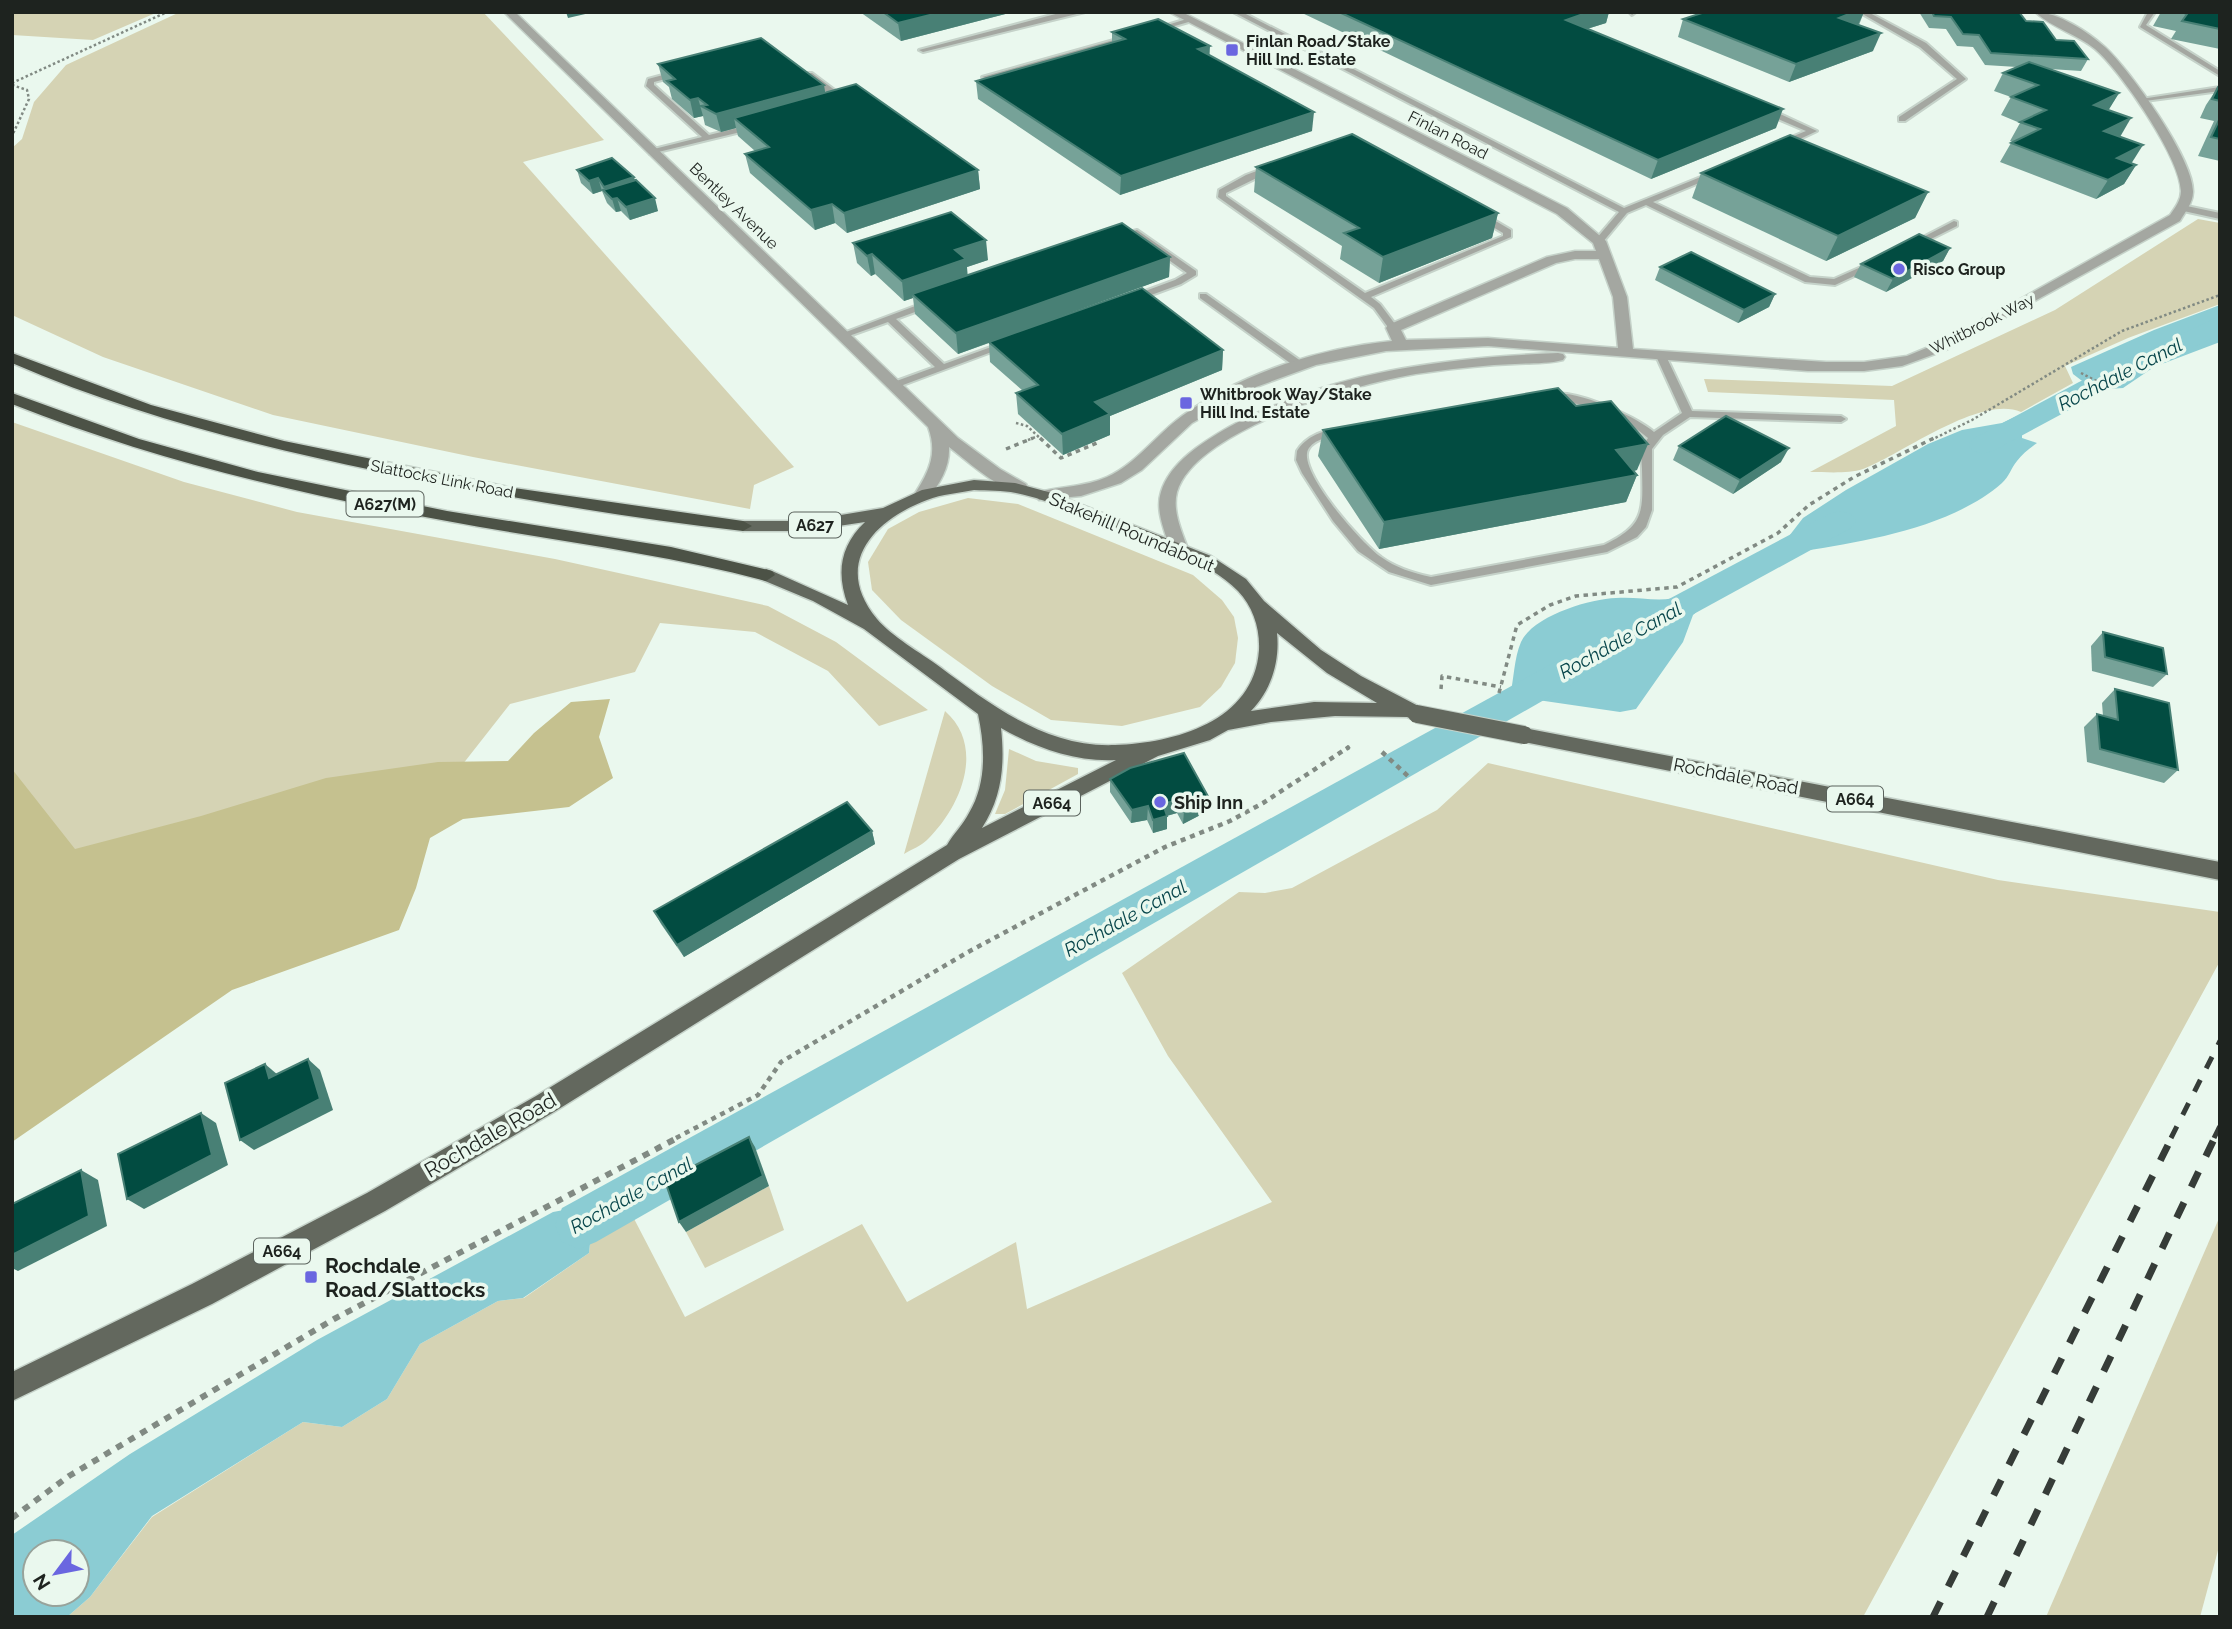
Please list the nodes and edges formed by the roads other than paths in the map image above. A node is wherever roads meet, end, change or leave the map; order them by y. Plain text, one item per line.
1 (509, 12) edge
2 (1082, 12) edge
3 (1174, 12) edge
4 (1236, 12) edge
5 (1862, 12) edge
6 (2040, 12) edge
7 (2152, 12) edge
8 (1190, 20) junction
9 (923, 50) dead end
10 (796, 66) edge
11 (683, 72) edge
12 (2220, 74) edge
13 (986, 77) edge
14 (2220, 89) edge
15 (2140, 95) junction
16 (833, 104) edge
17 (1751, 104) edge
18 (1902, 119) dead end
19 (758, 125) edge
20 (708, 138) junction
21 (1775, 148) edge
22 (653, 152) junction
23 (1283, 165) edge
24 (1724, 169) edge
25 (1648, 202) junction
26 (2182, 208) junction
27 (1470, 210) edge
28 (1624, 211) junction
29 (2220, 216) edge
30 (1954, 224) dead end
31 (1104, 241) edge
32 (1601, 248) junction
33 (1895, 254) edge
34 (1883, 260) edge
35 (1203, 296) dead end
36 (1363, 297) junction
37 (938, 301) edge
38 (1126, 301) edge
39 (890, 318) junction
40 (1393, 328) junction
41 (843, 335) junction
42 (1021, 340) edge
43 (1401, 344) junction
44 (1626, 354) junction
45 (12, 356) edge
46 (1661, 356) junction
47 (1301, 366) junction
48 (942, 368) junction
49 (895, 385) junction
50 (1533, 397) edge
51 (12, 398) edge
52 (1688, 414) junction
53 (1841, 419) dead end
54 (935, 424) junction
55 (1346, 429) edge
56 (1654, 437) junction
57 (1020, 488) junction
58 (922, 495) junction
59 (1045, 496) junction
60 (886, 513) junction
61 (743, 526) joint
62 (1179, 549) junction
63 (766, 575) joint
64 (1246, 590) junction
65 (872, 625) junction
66 (987, 709) junction
67 (1417, 715) junction
68 (1222, 724) junction
69 (1151, 751) junction
70 (951, 852) junction
71 (2220, 870) edge
72 (12, 1387) edge

1 - 22 street, Bentley Avenue
2 - 9 lane
3 - 8 street, Finlan Road
4 - 28 lane
5 - 18 lane
6 - 15 street
7 - 12 lane
8 - 13 lane
8 - 32 street, Finlan Road
10 - 16 lane
11 - 20 lane
14 - 15 lane
15 - 26 street
17 - 21 lane
19 - 20 lane
20 - 22 lane
22 - 41 street, Bentley Avenue
23 - 36 lane
24 - 25 lane
25 - 28 lane
25 - 34 lane
26 - 29 lane
26 - 46 street, Whitbrook Way
27 - 36 lane
28 - 32 lane
30 - 33 lane
31 - 38 lane
32 - 40 street
32 - 44 street
35 - 47 lane
36 - 40 lane
37 - 39 lane
39 - 41 lane
39 - 48 lane
40 - 43 street
41 - 49 street, Bentley Avenue
42 - 48 lane
43 - 44 street, Whitbrook Way
43 - 47 street, Whitbrook Way
44 - 46 street, Whitbrook Way
44 - 62 street, Whitbrook Way
45 - 61 highway, Slattocks Link Road / A627(M)
46 - 52 lane
47 - 59 street, Whitbrook Way
48 - 49 lane
49 - 54 street, Bentley Avenue
50 - 56 lane
51 - 63 highway, Slattocks Link Road / A627(M)
52 - 53 lane
52 - 56 lane
54 - 57 street, Bentley Avenue
54 - 58 street
55 - 56 lane
57 - 58 main road, Stakehill Roundabout
57 - 59 main road, Stakehill Roundabout
58 - 60 main road, Stakehill Roundabout
59 - 62 main road, Stakehill Roundabout
60 - 61 main road, Slattocks Link Road / A627
60 - 65 main road, Stakehill Roundabout
62 - 64 main road, Stakehill Roundabout
63 - 65 main road, Slattocks Link Road
64 - 67 main road, Rochdale Road / A664
64 - 68 main road, Stakehill Roundabout
65 - 66 main road, Stakehill Roundabout
66 - 69 main road, Stakehill Roundabout
66 - 70 main road, Rochdale Road / A664
67 - 68 main road, Rochdale Road / A664
67 - 71 main road, Rochdale Road / A664, bridge
68 - 69 main road, Stakehill Roundabout
69 - 70 main road, Rochdale Road / A664
70 - 72 main road, Rochdale Road / A664

